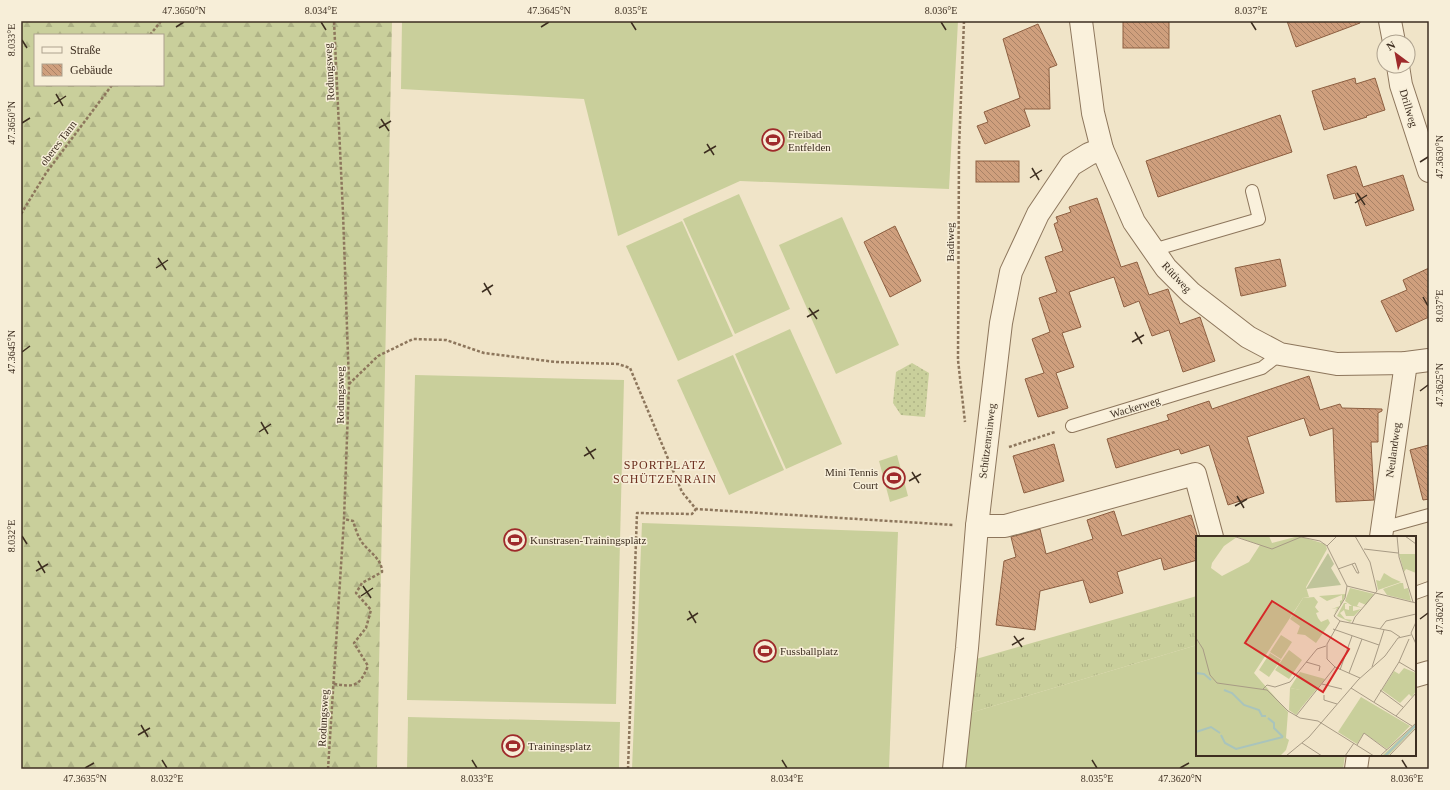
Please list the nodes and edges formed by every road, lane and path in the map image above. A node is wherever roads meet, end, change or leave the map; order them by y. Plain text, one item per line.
1 (161, 21) edge
2 (334, 21) edge
3 (964, 21) edge
4 (1081, 21) edge
5 (1390, 21) edge
6 (151, 34) edge
7 (1392, 34) edge
8 (1399, 74) edge
9 (111, 86) edge
10 (1102, 149) junction
11 (1429, 171) edge
12 (1252, 191) dead end
13 (21, 214) edge
14 (1153, 250) junction
15 (1280, 354) junction
16 (1429, 360) edge
17 (1406, 363) junction
18 (348, 384) junction
19 (965, 423) dead end
20 (1072, 426) joint
21 (986, 454) junction
22 (696, 509) junction
23 (1429, 515) edge
24 (344, 519) junction
25 (977, 526) junction
26 (1382, 532) edge
27 (1212, 536) edge
28 (1429, 588) edge
29 (1416, 593) edge
30 (1429, 672) edge
31 (1416, 676) edge
32 (334, 684) junction
33 (1358, 756) edge
34 (328, 769) edge
35 (628, 769) edge
36 (954, 769) edge
37 (1356, 769) edge

1 - 6 path
2 - 18 path, Rodungsweg
3 - 19 path, Badiweg
4 - 10 street, Rütiweg
5 - 7 street
8 - 11 street, Drillweg
9 - 13 path, oberes Tann
10 - 14 street, Rütiweg
10 - 21 street, Schützenrainweg
12 - 14 lane
14 - 15 street, Rütiweg
15 - 17 street, Rütiweg
15 - 20 lane, Wackerweg
16 - 17 street, Rütiweg
17 - 26 street, Neulandweg
18 - 22 path
18 - 24 path, Rodungsweg
20 - 21 path
21 - 25 street, Schützenrainweg
22 - 25 path
22 - 35 path
23 - 26 lane
24 - 32 path, Rodungsweg
24 - 32 path
25 - 27 street
25 - 36 street, Schützenrainweg
28 - 29 lane
30 - 31 street
32 - 34 path, Rodungsweg
33 - 37 street

